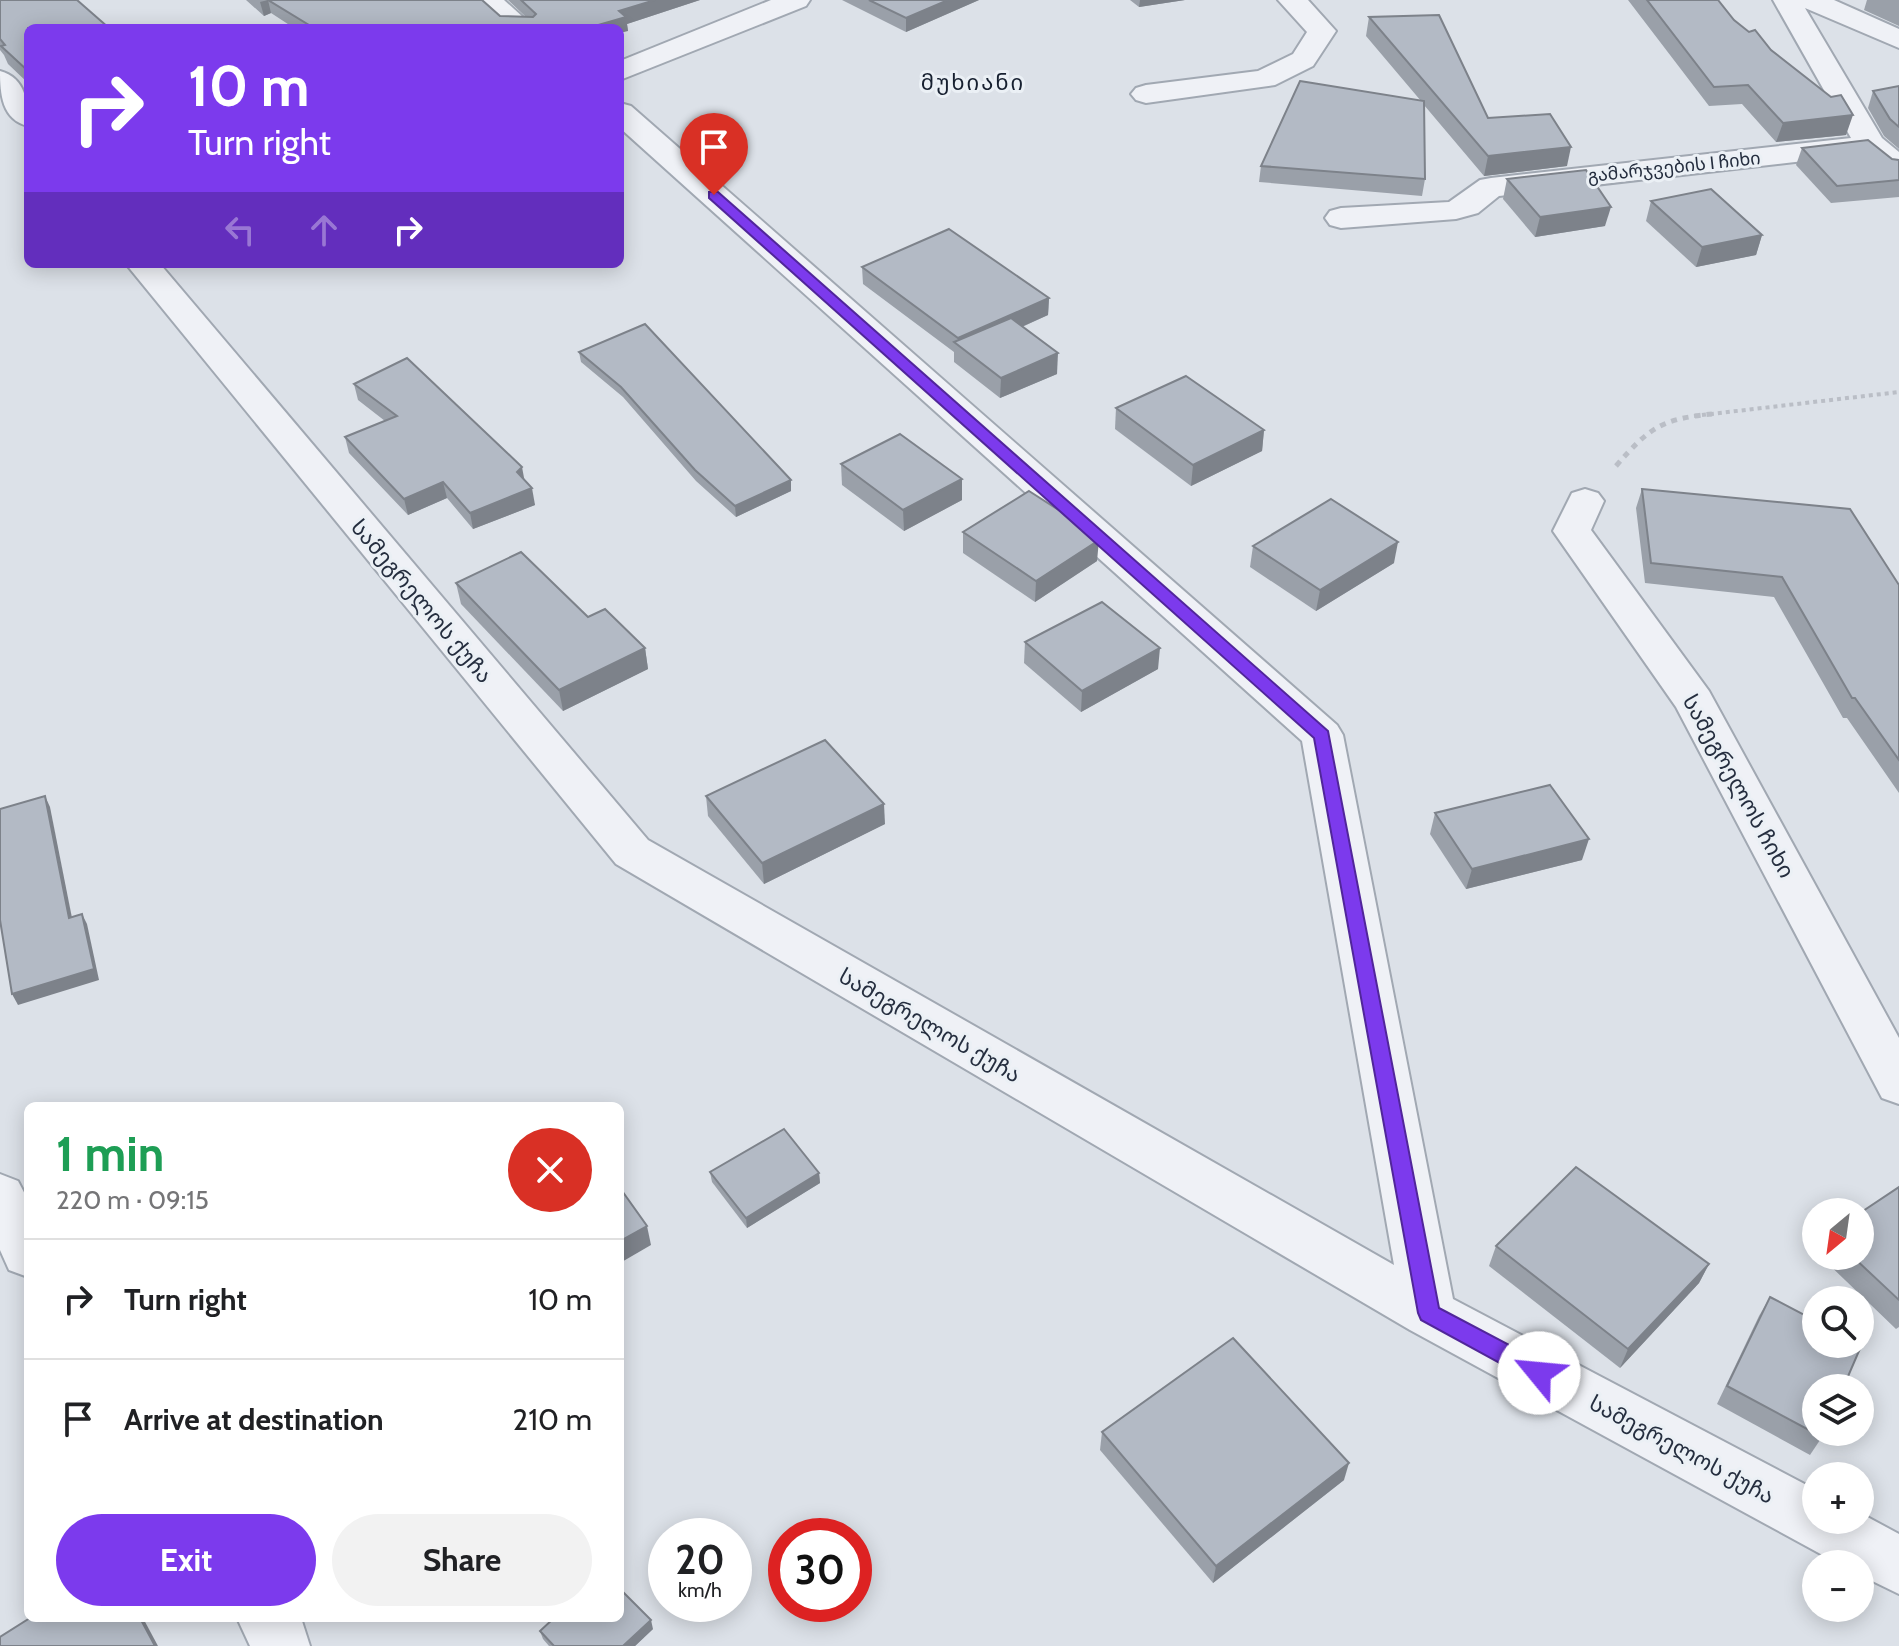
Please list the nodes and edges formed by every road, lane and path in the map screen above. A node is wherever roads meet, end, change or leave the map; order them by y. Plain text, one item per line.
1 (487, 0) edge
2 (796, 0) edge
3 (1292, 0) edge
4 (1787, 0) edge
5 (1811, 0) edge
6 (516, 24) edge
7 (1899, 39) edge
8 (624, 69) edge
9 (0, 80) edge
10 (1146, 94) dead end
11 (24, 112) edge
12 (624, 116) edge
13 (1870, 144) junction
14 (1899, 167) edge
15 (1341, 218) dead end
16 (152, 268) edge
17 (1899, 392) edge
18 (1585, 501) joint
19 (1899, 1084) edge
20 (0, 1196) edge
21 (24, 1246) edge
22 (1429, 1313) junction
23 (1899, 1565) edge
24 (270, 1622) edge
25 (280, 1646) edge

1 - 6 street
2 - 8 street
3 - 10 street
4 - 13 street
5 - 7 street
9 - 11 street
12 - 22 street
13 - 14 street
13 - 15 street, გამარჯვების I ჩიხი
16 - 22 street, სამეგრელოს ქუჩა
17 - 18 path
18 - 19 street, სამეგრელოს ჩიხი
20 - 21 street
22 - 23 street, სამეგრელოს ქუჩა
24 - 25 street

